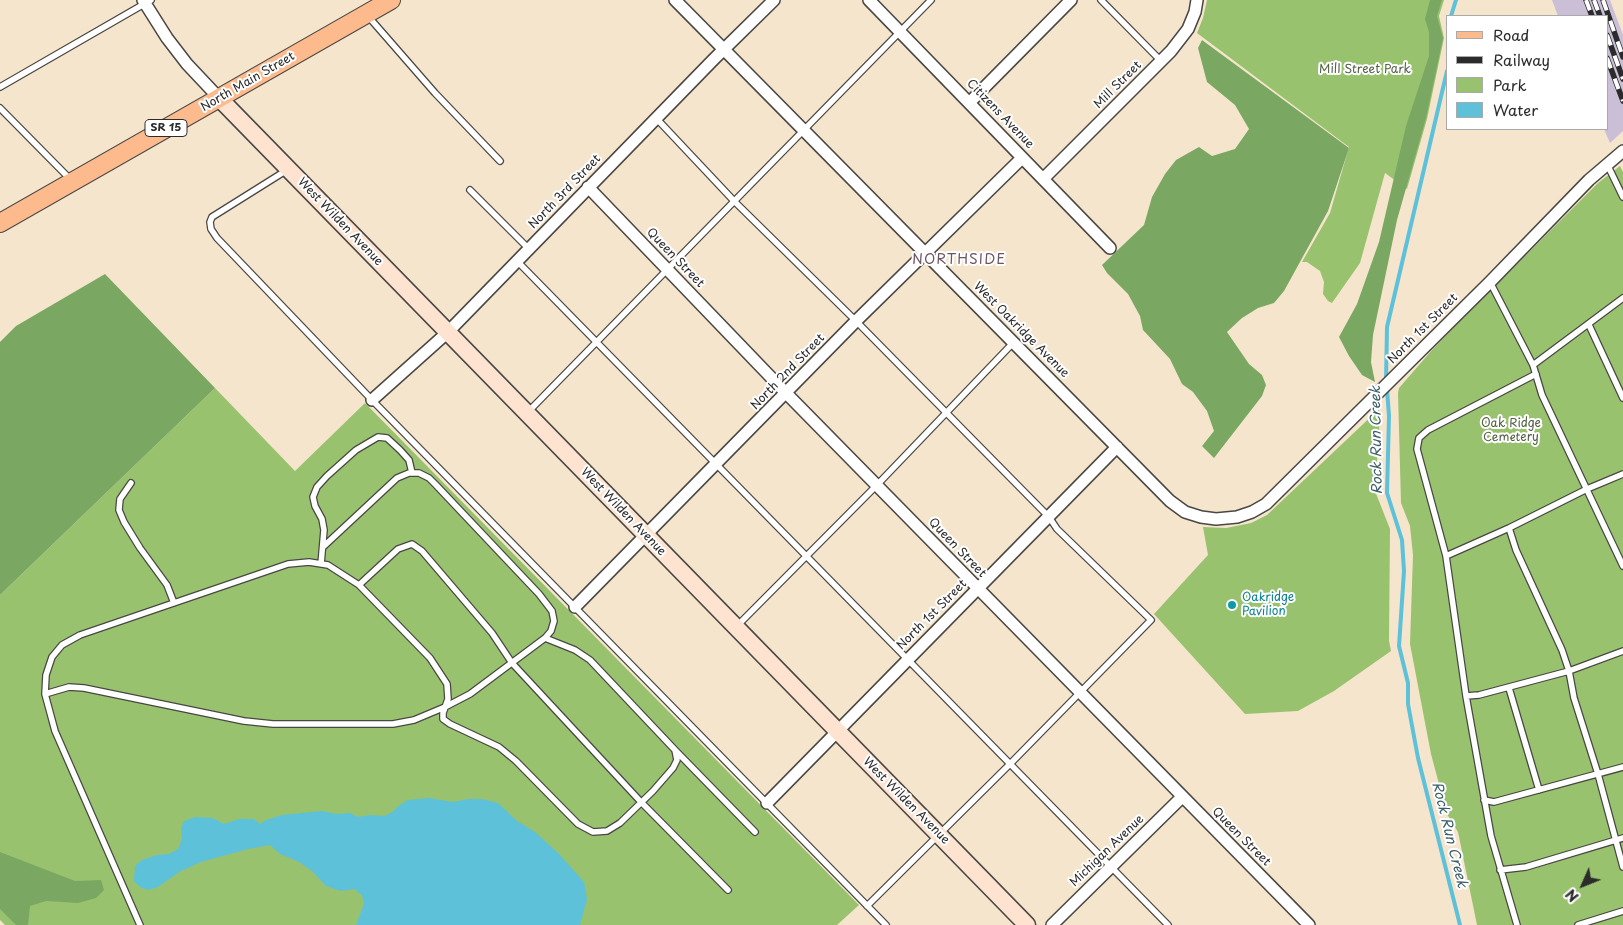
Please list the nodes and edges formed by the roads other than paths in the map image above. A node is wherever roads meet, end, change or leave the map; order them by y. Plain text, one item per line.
1 (391, 0) edge
2 (675, 0) edge
3 (774, 0) edge
4 (869, 0) edge
5 (931, 0) edge
6 (1071, 0) edge
7 (1101, 0) edge
8 (1197, 0) edge
9 (147, 1) edge
10 (366, 14) junction
11 (900, 32) junction
12 (724, 49) junction
13 (1161, 61) junction
14 (0, 87) edge
15 (219, 98) junction
16 (970, 102) junction
17 (0, 108) edge
18 (656, 118) junction
19 (804, 130) junction
20 (1623, 151) edge
21 (1022, 158) junction
22 (500, 161) dead end
23 (1606, 164) junction
24 (289, 169) junction
25 (1043, 179) junction
26 (72, 182) junction
27 (588, 188) junction
28 (470, 190) dead end
29 (1623, 197) edge
30 (735, 202) junction
31 (0, 223) edge
32 (1110, 248) dead end
33 (529, 249) junction
34 (926, 253) junction
35 (517, 261) junction
36 (667, 270) junction
37 (1490, 282) junction
38 (1623, 298) edge
39 (856, 321) junction
40 (1589, 325) junction
41 (448, 332) junction
42 (596, 342) junction
43 (1014, 342) junction
44 (1533, 365) junction
45 (1536, 374) junction
46 (786, 393) junction
47 (1623, 398) edge
48 (372, 400) junction
49 (946, 412) junction
50 (527, 413) junction
51 (1117, 447) junction
52 (716, 464) junction
53 (412, 473) junction
54 (1623, 474) edge
55 (131, 483) dead end
56 (877, 485) junction
57 (1587, 489) junction
58 (1048, 517) junction
59 (1237, 517) joint
60 (1510, 528) junction
61 (646, 536) junction
62 (323, 548) junction
63 (806, 555) junction
64 (1446, 556) junction
65 (321, 564) junction
66 (1623, 566) edge
67 (359, 585) junction
68 (978, 589) junction
69 (174, 603) junction
70 (575, 607) junction
71 (736, 627) junction
72 (545, 638) junction
73 (1623, 651) edge
74 (908, 660) junction
75 (512, 663) junction
76 (1569, 671) junction
77 (1509, 688) junction
78 (1080, 692) junction
79 (45, 694) junction
80 (1466, 696) junction
81 (445, 707) junction
82 (838, 732) junction
83 (674, 750) junction
84 (1010, 764) junction
85 (1623, 766) edge
86 (1598, 774) junction
87 (1539, 790) junction
88 (1182, 797) junction
89 (1484, 800) junction
90 (641, 802) junction
91 (767, 803) junction
92 (755, 832) dead end
93 (939, 834) junction
94 (1623, 838) edge
95 (1616, 840) junction
96 (1111, 867) junction
97 (1623, 868) edge
98 (1500, 870) junction
99 (728, 890) dead end
100 (867, 906) junction
101 (1623, 912) edge
102 (140, 925) edge
103 (886, 925) edge
104 (1027, 925) edge
105 (1052, 925) edge
106 (1168, 925) edge
107 (1309, 925) edge
108 (1516, 925) edge
109 (1578, 925) edge

1 - 10 main road, North Main Street / SR 15
2 - 12 street, West Oakridge Avenue
3 - 12 street, North 3rd Street
4 - 11 street, Citizens Avenue
5 - 11 lane
6 - 16 street
7 - 13 lane
8 - 13 street, Mill Street
9 - 14 lane
9 - 15 street
10 - 15 main road, North Main Street / SR 15
10 - 22 lane
11 - 16 street, Citizens Avenue
11 - 19 lane
12 - 18 street, North 3rd Street
12 - 19 street, West Oakridge Avenue
13 - 25 street, Mill Street
15 - 24 street, West Wilden Avenue
15 - 26 main road, North Main Street / SR 15
16 - 21 street, Citizens Avenue
17 - 26 lane
18 - 27 street, North 3rd Street
18 - 30 lane
19 - 30 lane
19 - 34 street, West Oakridge Avenue
20 - 23 street, North 1st Street
21 - 25 street, Citizens Avenue
21 - 34 street, North 2nd Street
23 - 29 lane
23 - 37 street, North 1st Street
24 - 41 street, West Wilden Avenue
24 - 48 lane
25 - 32 street, Citizens Avenue
26 - 31 main road, North Main Street / SR 15
27 - 33 street, North 3rd Street
27 - 36 street, Queen Street
28 - 33 lane
30 - 36 lane
30 - 39 lane
33 - 35 street, North 3rd Street
34 - 39 street, North 2nd Street
34 - 43 street, West Oakridge Avenue
35 - 41 street, North 3rd Street
35 - 42 lane
36 - 42 lane
36 - 46 street, Queen Street
37 - 44 lane
37 - 59 street, North 1st Street
38 - 40 lane
39 - 46 street, North 2nd Street
39 - 49 lane
40 - 44 lane
40 - 47 lane
41 - 48 street, North 3rd Street
41 - 50 street, West Wilden Avenue
42 - 50 lane
42 - 52 lane
43 - 49 lane
43 - 51 street, West Oakridge Avenue
44 - 45 lane
45 - 57 lane
45 - 64 lane
46 - 52 street, North 2nd Street
46 - 56 street, Queen Street
48 - 70 lane
49 - 56 lane
49 - 58 lane
50 - 61 street, West Wilden Avenue
51 - 58 street, North 1st Street
51 - 59 street, West Oakridge Avenue
52 - 61 street, North 2nd Street
52 - 63 lane
53 - 62 lane
53 - 62 lane
53 - 72 lane
54 - 57 lane
55 - 69 lane
56 - 63 lane
56 - 68 street, Queen Street
57 - 60 lane
57 - 66 lane
58 - 68 street, North 1st Street
58 - 78 lane
60 - 64 lane
60 - 76 lane
61 - 70 street, North 2nd Street
61 - 71 street, West Wilden Avenue
62 - 65 lane
63 - 71 lane
63 - 74 lane
64 - 80 lane
65 - 67 lane
65 - 69 lane
67 - 75 lane
67 - 81 lane
68 - 74 street, North 1st Street
68 - 78 street, Queen Street
69 - 79 lane
70 - 91 lane
71 - 82 street, West Wilden Avenue
72 - 75 lane
72 - 83 lane
73 - 76 lane
74 - 82 street, North 1st Street
74 - 84 lane
75 - 81 lane
75 - 90 lane
76 - 77 lane
76 - 86 lane
77 - 80 lane
77 - 87 lane
78 - 84 lane
78 - 88 street, Queen Street
79 - 81 lane
79 - 102 lane
80 - 89 lane
81 - 90 lane
82 - 91 street, North 1st Street
82 - 93 street, West Wilden Avenue
83 - 90 lane
83 - 92 lane
84 - 93 lane
84 - 96 lane
85 - 86 lane
86 - 87 lane
86 - 95 lane
87 - 89 lane
88 - 96 street, Michigan Avenue
88 - 107 street, Queen Street
89 - 98 lane
90 - 99 lane
91 - 100 lane
93 - 100 lane
93 - 104 street, West Wilden Avenue
94 - 95 lane
95 - 97 lane
95 - 98 lane
96 - 105 street, Michigan Avenue
96 - 106 lane
98 - 108 lane
100 - 103 lane
101 - 109 lane

